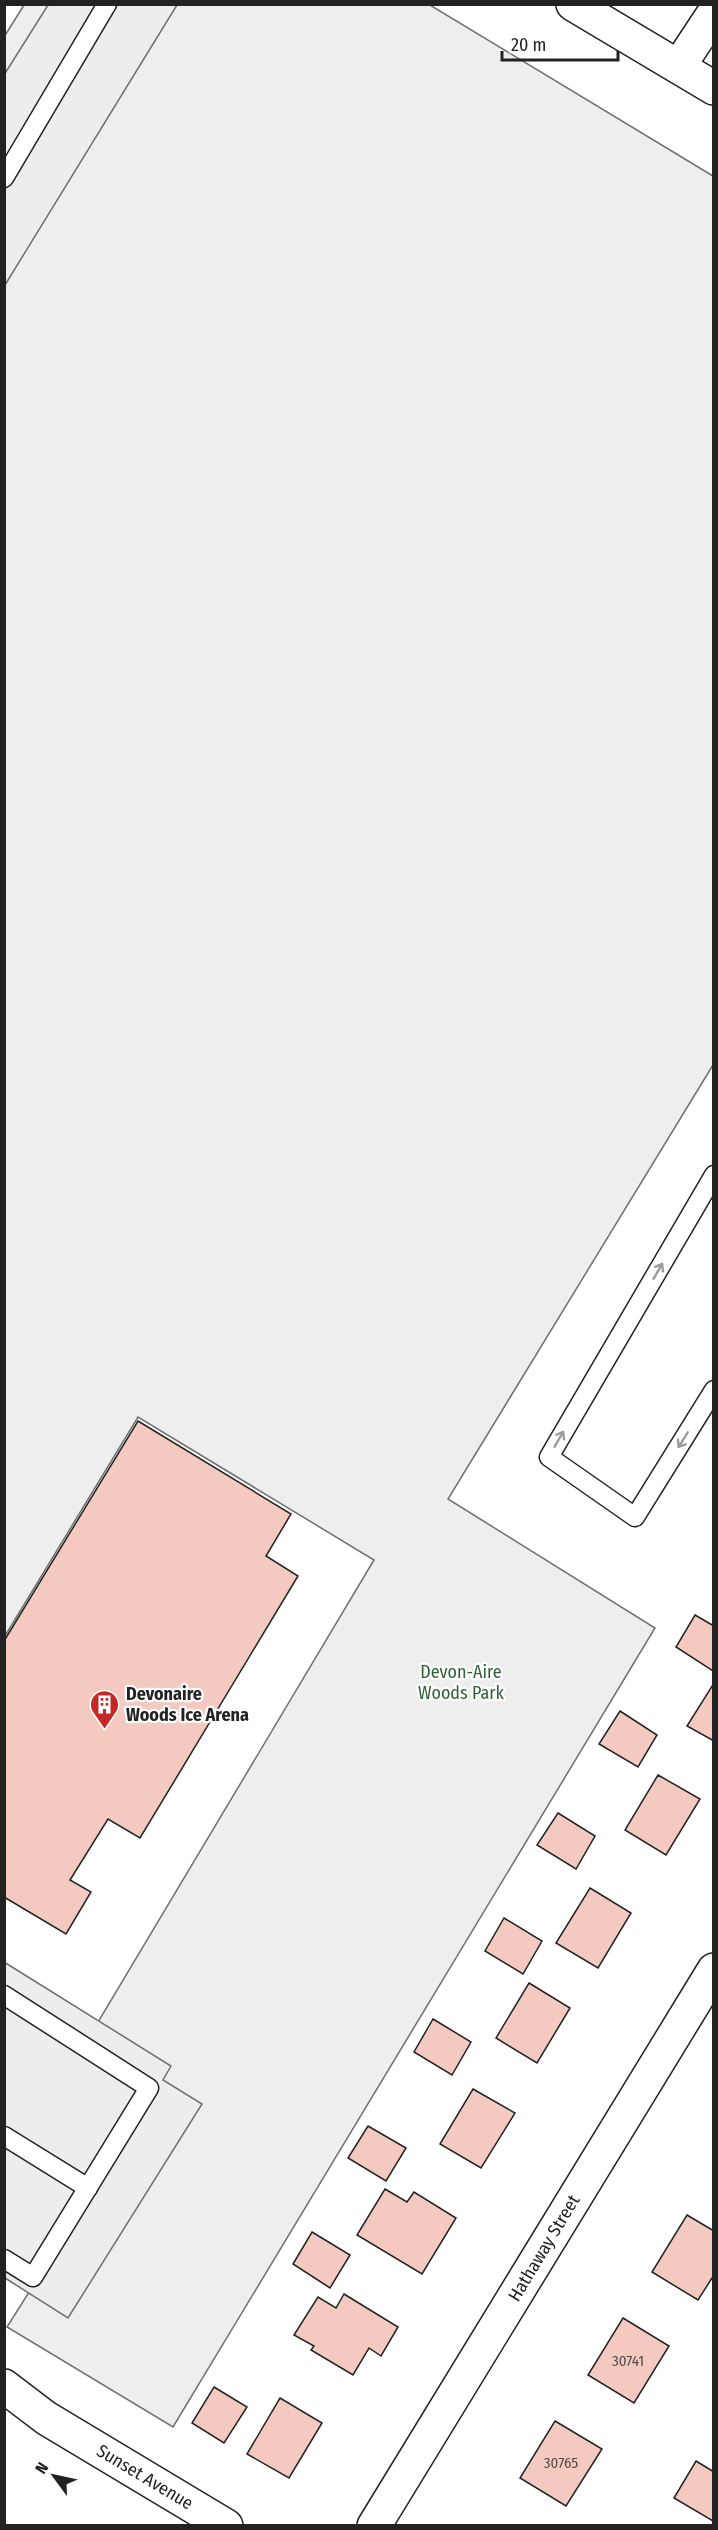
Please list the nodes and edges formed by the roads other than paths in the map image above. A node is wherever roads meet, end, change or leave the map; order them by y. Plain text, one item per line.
1 (107, 4) edge
2 (573, 4) edge
3 (714, 13) edge
4 (679, 66) junction
5 (714, 88) edge
6 (4, 178) edge
7 (714, 1175) edge
8 (714, 1390) edge
9 (714, 1970) edge
10 (4, 1995) edge
11 (4, 2136) edge
12 (88, 2188) junction
13 (4, 2259) edge
14 (4, 2386) edge
15 (226, 2526) edge
16 (374, 2526) edge

1 - 6 lane
2 - 4 street
3 - 4 street
4 - 5 street
8 -> 7 lane
9 - 16 street, Hathaway Street
10 - 12 lane
11 - 12 lane
12 - 13 lane
14 - 15 street, Sunset Avenue

